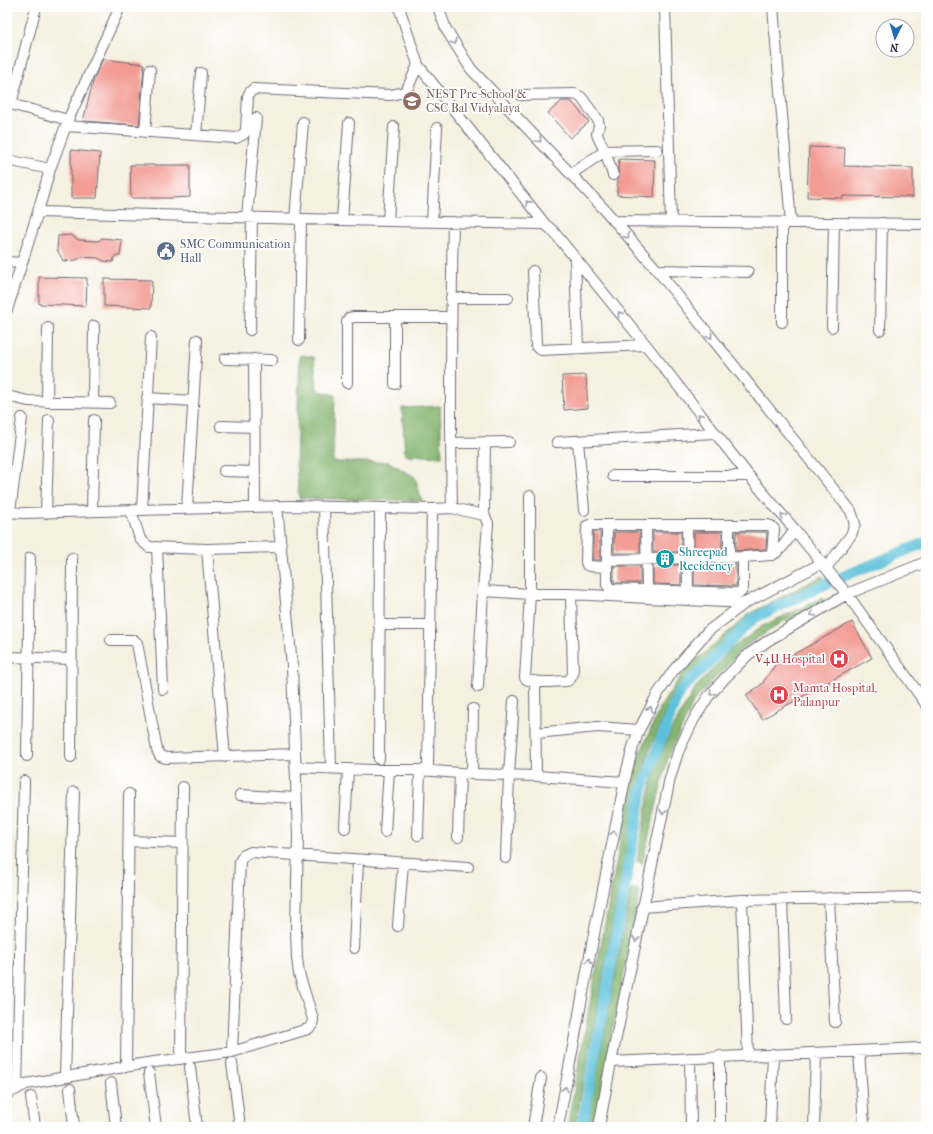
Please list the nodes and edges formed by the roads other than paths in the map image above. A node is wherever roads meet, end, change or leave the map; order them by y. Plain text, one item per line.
1 (36, 7) edge
2 (120, 7) edge
3 (399, 7) edge
4 (438, 7) edge
5 (665, 7) edge
6 (773, 7) edge
7 (418, 65) junction
8 (150, 70) dead end
9 (201, 73) dead end
10 (520, 95) dead end
11 (9, 104) edge
12 (256, 118) dead end
13 (303, 122) dead end
14 (67, 123) junction
15 (349, 123) dead end
16 (394, 127) dead end
17 (437, 128) dead end
18 (145, 132) junction
19 (196, 135) junction
20 (657, 150) dead end
21 (605, 151) junction
22 (7, 160) edge
23 (50, 169) junction
24 (571, 174) junction
25 (613, 175) dead end
26 (38, 212) junction
27 (249, 217) junction
28 (298, 219) junction
29 (342, 220) junction
30 (388, 220) junction
31 (614, 221) junction
32 (432, 222) junction
33 (453, 222) junction
34 (671, 222) junction
35 (786, 223) junction
36 (834, 223) junction
37 (882, 223) junction
38 (545, 224) junction
39 (926, 224) edge
40 (575, 258) junction
41 (7, 262) edge
42 (22, 262) junction
43 (533, 270) dead end
44 (657, 270) junction
45 (748, 272) dead end
46 (451, 298) junction
47 (508, 298) dead end
48 (7, 310) edge
49 (394, 317) junction
50 (451, 317) junction
51 (782, 322) dead end
52 (94, 326) dead end
53 (832, 327) dead end
54 (48, 328) dead end
55 (250, 330) dead end
56 (880, 330) dead end
57 (151, 337) dead end
58 (197, 340) dead end
59 (299, 340) dead end
60 (646, 345) junction
61 (578, 348) junction
62 (225, 359) dead end
63 (254, 360) junction
64 (272, 360) dead end
65 (347, 383) dead end
66 (395, 384) dead end
67 (7, 396) edge
68 (148, 398) junction
69 (193, 400) junction
70 (47, 402) junction
71 (93, 402) junction
72 (110, 403) dead end
73 (22, 418) dead end
74 (49, 420) dead end
75 (94, 420) dead end
76 (221, 426) dead end
77 (254, 427) junction
78 (714, 433) junction
79 (578, 441) junction
80 (485, 442) junction
81 (509, 442) dead end
82 (557, 442) dead end
83 (451, 443) junction
84 (224, 471) dead end
85 (255, 472) junction
86 (613, 476) dead end
87 (749, 476) junction
88 (530, 496) dead end
89 (277, 506) junction
90 (324, 506) junction
91 (255, 507) junction
92 (187, 508) junction
93 (380, 508) junction
94 (452, 508) junction
95 (432, 509) junction
96 (131, 510) junction
97 (142, 510) junction
98 (584, 510) dead end
99 (92, 511) junction
100 (8, 512) edge
101 (46, 513) junction
102 (484, 515) junction
103 (606, 525) junction
104 (646, 525) junction
105 (687, 525) junction
106 (728, 525) junction
107 (795, 530) junction
108 (281, 546) junction
109 (157, 547) junction
110 (207, 549) junction
111 (772, 555) junction
112 (729, 557) junction
113 (743, 557) junction
114 (30, 558) dead end
115 (72, 558) dead end
116 (687, 558) junction
117 (646, 559) junction
118 (926, 562) edge
119 (607, 564) junction
120 (824, 566) junction
121 (647, 590) junction
122 (483, 591) junction
123 (844, 591) junction
124 (688, 592) junction
125 (530, 594) junction
126 (571, 594) junction
127 (745, 603) junction
128 (379, 624) junction
129 (430, 625) junction
130 (112, 640) dead end
131 (7, 657) edge
132 (28, 658) junction
133 (71, 659) junction
134 (535, 682) junction
135 (478, 687) dead end
136 (163, 689) dead end
137 (514, 701) dead end
138 (926, 704) edge
139 (474, 709) dead end
140 (639, 730) junction
141 (536, 733) junction
142 (295, 754) junction
143 (26, 756) dead end
144 (71, 757) dead end
145 (225, 757) junction
146 (379, 759) dead end
147 (295, 767) junction
148 (331, 768) junction
149 (424, 768) junction
150 (348, 769) junction
151 (390, 770) junction
152 (460, 773) junction
153 (472, 774) junction
154 (509, 775) junction
155 (536, 776) junction
156 (24, 781) dead end
157 (624, 782) junction
158 (183, 787) dead end
159 (74, 792) dead end
160 (129, 794) dead end
161 (240, 795) dead end
162 (296, 798) junction
163 (345, 828) dead end
164 (385, 832) dead end
165 (418, 835) dead end
166 (458, 837) dead end
167 (129, 841) junction
168 (183, 843) junction
169 (298, 856) junction
170 (506, 858) dead end
171 (358, 860) junction
172 (403, 863) junction
173 (468, 868) dead end
174 (926, 897) edge
175 (829, 898) junction
176 (782, 899) junction
177 (742, 900) junction
178 (642, 907) junction
179 (398, 926) dead end
180 (354, 948) dead end
181 (786, 1019) dead end
182 (834, 1022) dead end
183 (921, 1048) dead end
184 (859, 1051) junction
185 (232, 1052) junction
186 (816, 1053) junction
187 (773, 1054) junction
188 (748, 1055) junction
189 (720, 1056) junction
190 (690, 1058) junction
191 (181, 1059) junction
192 (610, 1062) junction
193 (232, 1063) dead end
194 (126, 1067) junction
195 (190, 1067) dead end
196 (149, 1073) dead end
197 (65, 1077) junction
198 (540, 1078) dead end
199 (111, 1083) dead end
200 (17, 1089) junction
201 (70, 1089) dead end
202 (7, 1094) edge
203 (31, 1097) dead end
204 (864, 1126) dead end
205 (35, 1127) edge
206 (74, 1127) edge
207 (116, 1127) edge
208 (156, 1127) edge
209 (197, 1127) edge
210 (240, 1127) edge
211 (533, 1127) edge
212 (558, 1127) edge
213 (599, 1127) edge
214 (691, 1127) edge
215 (720, 1127) edge
216 (770, 1127) edge
217 (814, 1127) edge

1 - 11 street
2 - 14 street
3 - 7 street
4 -> 24 street
5 - 34 street
6 - 35 street
7 - 19 street
38 -> 7 street
8 - 18 street
9 - 19 street
10 - 21 street
11 - 14 street
12 - 27 street
13 - 28 street
14 - 18 street
14 - 23 street
15 - 29 street
16 - 30 street
17 - 32 street
18 - 19 street
20 - 21 street
21 - 24 street
21 - 25 street
22 - 23 street
23 - 26 street
24 - 31 street
26 - 27 street
26 - 42 street
27 - 28 street
27 - 55 street
28 - 29 street
28 - 59 street
29 - 30 street
30 - 32 street
31 - 34 street
31 -> 44 street
32 - 33 street
33 - 38 street
33 - 46 street
34 - 35 street
35 - 36 street
35 - 51 street
36 - 37 street
36 - 53 street
37 - 39 street
37 - 56 street
38 - 40 street
60 -> 40 street
40 - 61 street
41 - 42 street
42 - 48 street
43 - 61 street
44 - 45 street
44 -> 120 street
46 - 47 street
46 - 50 street
49 - 50 street
49 - 65 street
49 - 66 street
50 - 83 street
52 - 71 street
54 - 70 street
57 - 68 street
58 - 69 street
60 - 61 street
78 -> 60 street
62 - 63 street
63 - 64 street
63 - 77 street
67 - 70 street
68 - 69 street
68 - 97 street
69 - 92 street
70 - 71 street
71 - 72 street
73 - 100 street
74 - 101 street
75 - 99 street
76 - 77 street
77 - 85 street
78 - 79 street
78 - 87 street
79 - 82 street
79 - 98 street
80 - 81 street
80 - 83 street
80 - 102 street
83 - 94 street
84 - 85 street
85 - 91 street
86 - 87 street
107 -> 87 street
88 - 125 street
89 - 90 street
89 - 91 street
89 - 108 street
90 - 93 street
90 - 148 street
91 - 92 street
92 - 97 street
93 - 95 street
93 - 128 street
94 - 95 street
94 - 102 street
95 - 129 street
96 - 97 street
96 - 99 street
96 - 109 street
99 - 101 street
100 - 101 street
102 - 122 street
103 - 104 street
103 - 119 street
103 - 119 street
104 - 105 street
104 - 117 street
105 - 106 street
105 - 116 street
106 - 111 street
106 - 112 street
107 - 111 street
107 - 120 street
108 - 110 street
108 - 142 street
109 - 110 street
109 - 136 street
110 - 145 street
111 - 113 street
112 - 113 street
112 - 116 street
113 - 124 street
114 - 132 street
115 - 133 street
116 - 117 street
116 - 124 street
117 - 119 street
117 - 121 street
118 - 123 street
119 - 121 street
120 - 123 street
120 - 127 street
121 - 124 street
122 - 125 street
122 - 135 street
123 - 138 street
123 -> 178 street
125 - 126 street
125 - 134 street
126 - 127 street
126 - 134 street
140 -> 127 street
128 - 129 street
128 - 146 street
129 - 149 street
130 - 145 street
131 - 132 street
132 - 133 street
132 - 143 street
133 - 144 street
134 - 141 street
137 - 154 street
139 - 153 street
140 - 141 street
140 - 157 street
141 - 155 street
142 - 145 street
142 - 147 street
147 - 148 street
147 - 162 street
148 - 150 street
149 - 151 street
149 - 152 street
149 - 165 street
150 - 151 street
150 - 163 street
151 - 164 street
152 - 153 street
152 - 166 street
153 - 154 street
154 - 155 street
154 - 170 street
155 - 157 street
156 - 200 street
212 -> 157 street
158 - 168 street
159 - 197 street
160 - 167 street
161 - 162 street
162 - 169 street
167 - 168 street
167 - 194 street
168 - 191 street
169 - 171 street
169 - 185 street
169 - 185 street
171 - 172 street
171 - 180 street
172 - 173 street
172 - 179 street
174 - 175 street
175 - 176 street
175 - 182 street
176 - 177 street
176 - 181 street
177 - 178 street
177 - 188 street
178 -> 192 street
183 - 184 street
184 - 186 street
184 - 204 street
185 - 191 street
186 - 187 street
186 - 217 street
187 - 188 street
187 - 216 street
188 - 189 street
189 - 190 street
189 - 215 street
190 - 192 street
190 - 214 street
191 - 194 street
192 - 213 street
193 - 210 street
194 - 197 street
195 - 209 street
196 - 208 street
197 - 200 street
198 - 211 street
199 - 207 street
200 - 202 street
201 - 206 street
203 - 205 street

